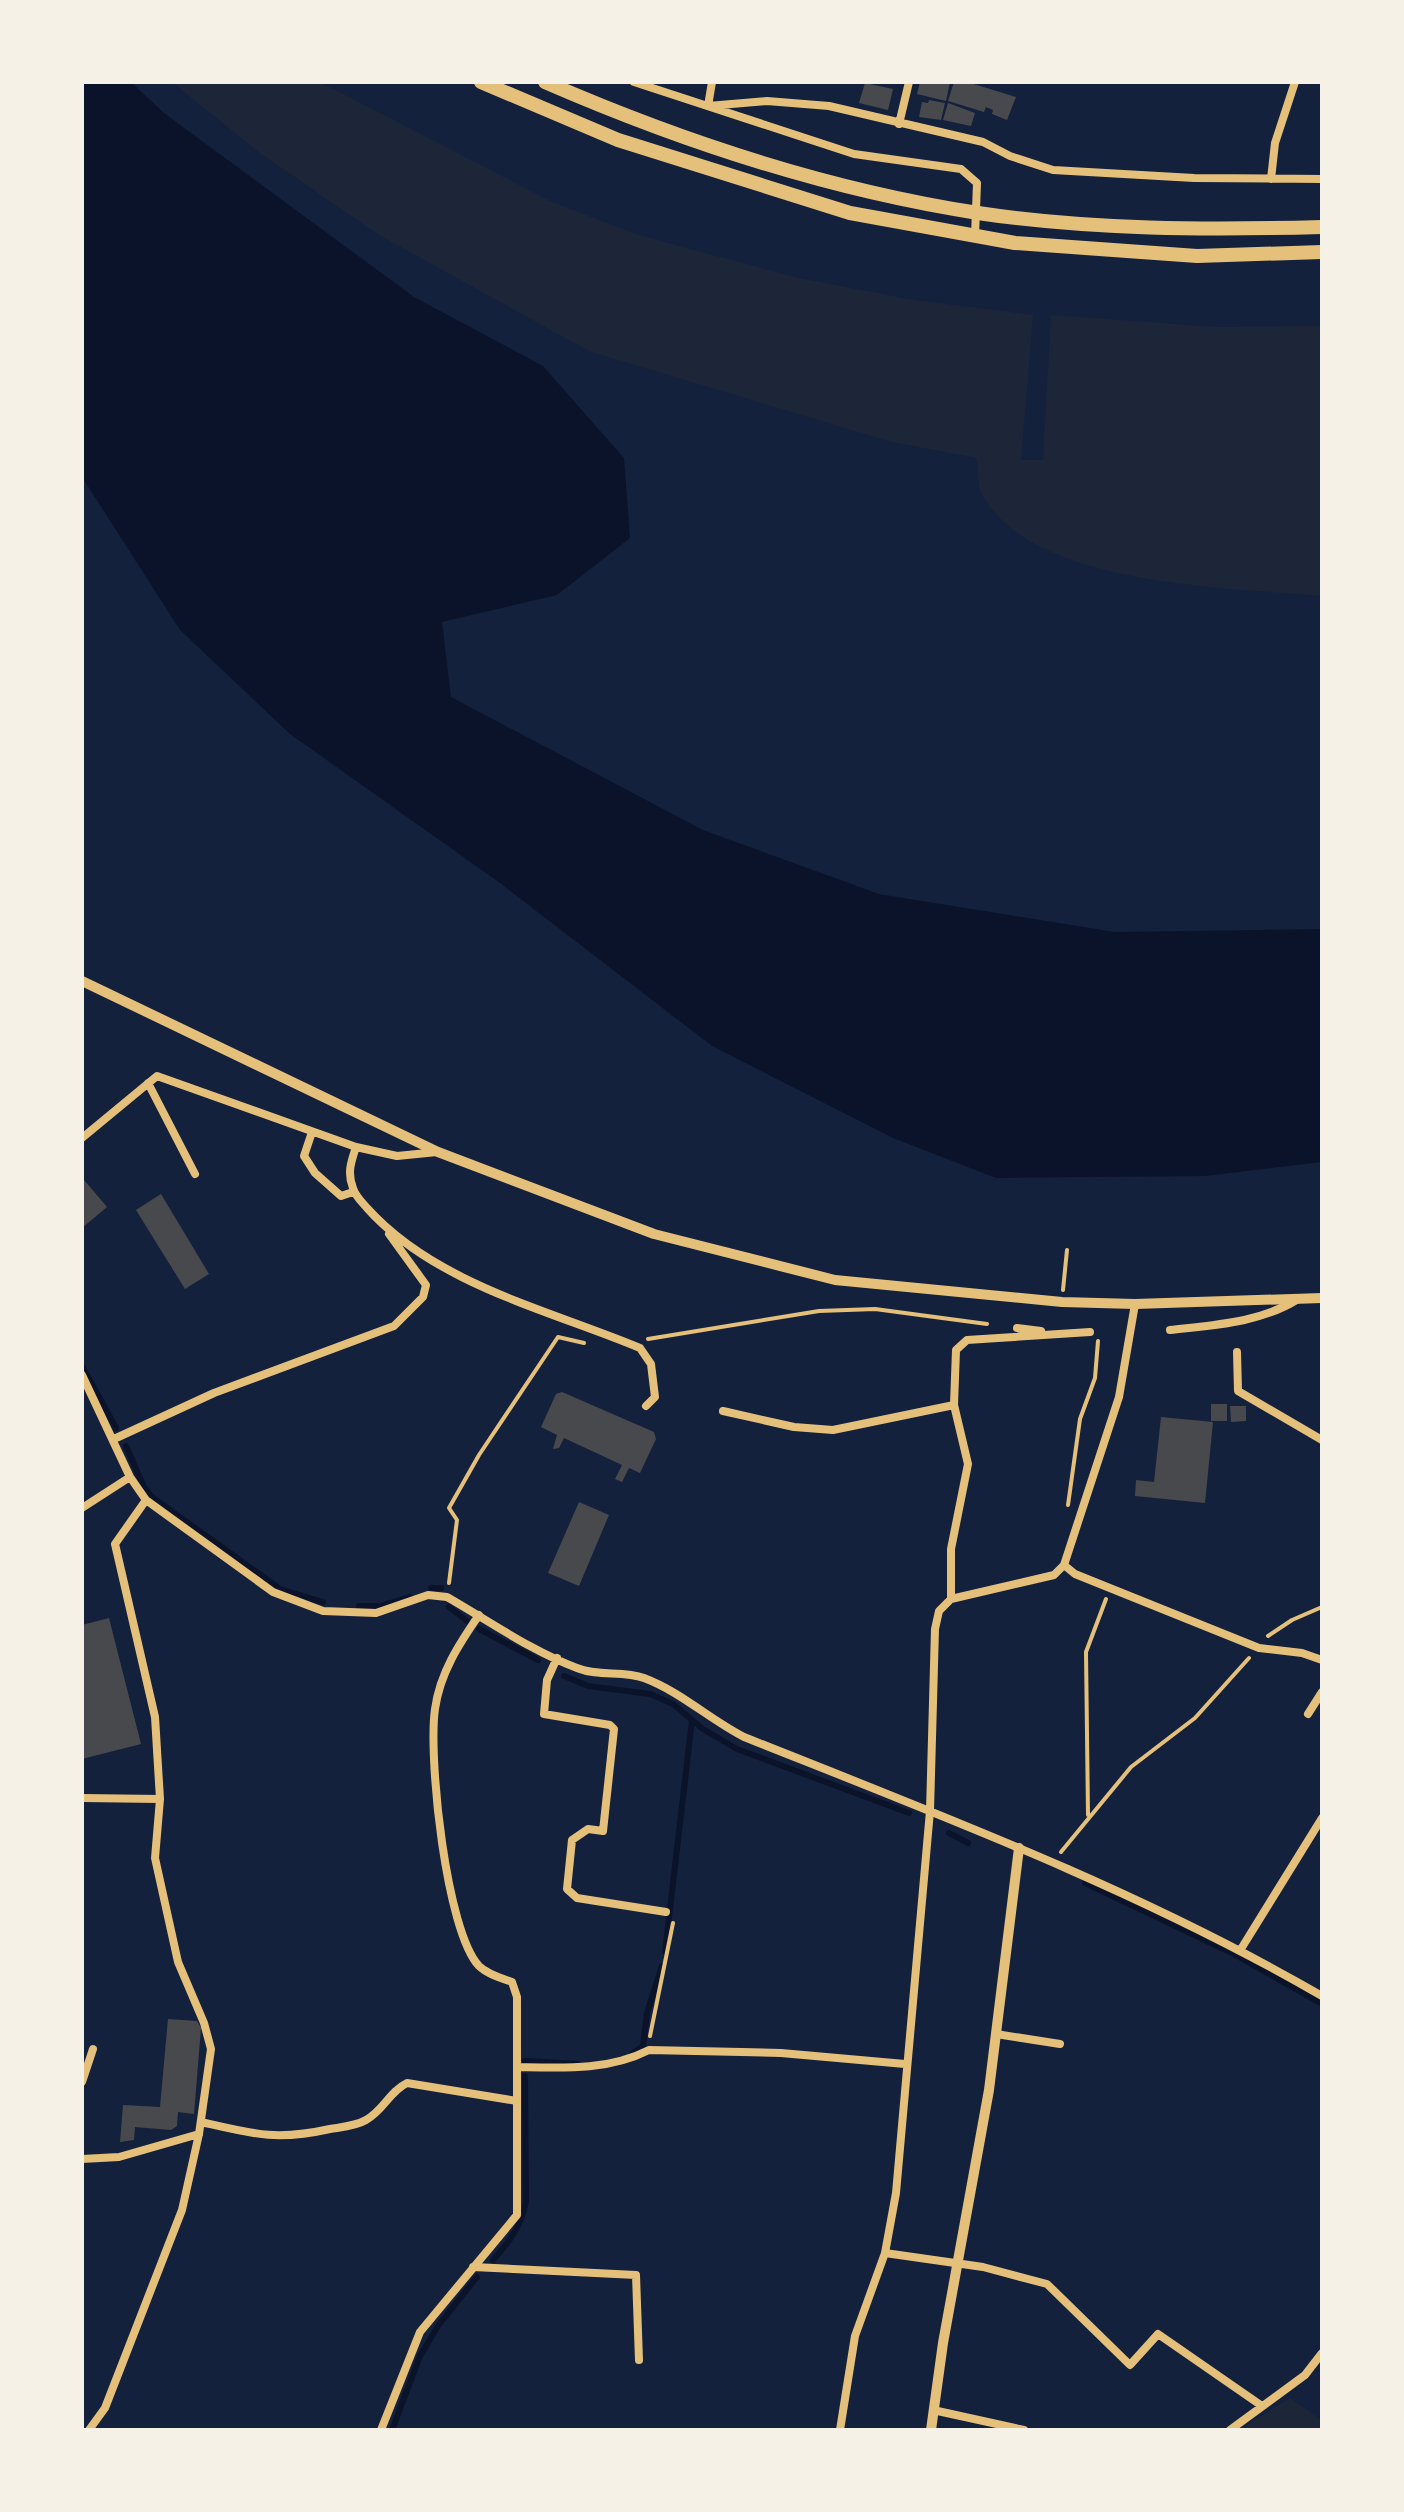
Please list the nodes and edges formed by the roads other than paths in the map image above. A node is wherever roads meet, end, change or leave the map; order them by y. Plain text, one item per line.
1 (481, 82) edge
2 (545, 82) edge
3 (634, 82) edge
4 (712, 82) edge
5 (909, 82) edge
6 (1295, 82) edge
7 (708, 106) junction
8 (899, 124) junction
9 (1271, 179) junction
10 (1322, 179) edge
11 (978, 213) junction
12 (1322, 227) edge
13 (975, 236) junction
14 (1322, 252) edge
15 (82, 981) edge
16 (148, 1083) junction
17 (312, 1132) junction
18 (82, 1138) edge
19 (356, 1147) junction
20 (438, 1152) junction
21 (195, 1174) dead end
22 (353, 1192) junction
23 (385, 1228) junction
24 (1322, 1298) edge
25 (1299, 1299) junction
26 (1135, 1304) junction
27 (1017, 1328) road end
28 (1170, 1330) dead end
29 (1046, 1332) junction
30 (1094, 1334) road end
31 (1237, 1352) dead end
32 (82, 1375) edge
33 (954, 1405) junction
34 (646, 1406) dead end
35 (723, 1411) dead end
36 (114, 1439) junction
37 (1322, 1440) edge
38 (130, 1477) junction
39 (146, 1500) junction
40 (82, 1508) edge
41 (1064, 1565) junction
42 (951, 1599) junction
43 (479, 1615) junction
44 (557, 1658) junction
45 (1322, 1660) edge
46 (1322, 1692) edge
47 (1308, 1714) dead end
48 (82, 1798) edge
49 (160, 1799) junction
50 (930, 1811) junction
51 (1322, 1818) edge
52 (1019, 1848) junction
53 (670, 1913) road end
54 (1241, 1949) junction
55 (1322, 1996) edge
56 (996, 2034) junction
57 (1060, 2044) dead end
58 (93, 2049) dead end
59 (905, 2064) junction
60 (517, 2067) junction
61 (82, 2082) edge
62 (517, 2101) junction
63 (201, 2122) junction
64 (199, 2134) junction
65 (82, 2159) edge
66 (885, 2253) junction
67 (957, 2263) junction
68 (473, 2267) junction
69 (1322, 2353) edge
70 (639, 2360) dead end
71 (1262, 2406) junction
72 (933, 2410) junction
73 (89, 2430) edge
74 (381, 2430) edge
75 (840, 2430) edge
76 (931, 2430) edge
77 (1024, 2430) edge
78 (1230, 2430) edge

1 - 13 main road
2 - 11 main road
3 - 7 street
4 - 7 street
5 - 8 street
6 - 9 street
7 - 8 street
7 - 11 street
8 - 9 street
9 - 10 street
11 - 12 main road
11 - 13 street
13 - 14 main road
15 - 20 street
16 - 17 street
16 - 18 street
16 - 21 street
17 - 19 street
17 - 22 street
19 - 20 street
19 - 22 street
20 - 26 street
22 - 23 street
23 - 34 street
23 - 36 street
24 - 25 street
25 - 26 street
25 - 28 street
26 - 41 street
27 - 29 street
29 - 30 street
29 - 33 street
31 - 37 street
32 - 36 street
33 - 35 street
33 - 42 street
36 - 38 street
38 - 39 street
38 - 40 street
39 - 43 street
39 - 49 street
41 - 42 street
41 - 45 street
42 - 50 street
43 - 44 street
43 - 60 street
44 - 50 street
44 - 53 street
46 - 47 street
48 - 49 street
49 - 63 street
50 - 52 street
50 - 59 street
51 - 54 street
52 - 54 street
52 - 56 street
54 - 55 street
56 - 57 street
56 - 67 street
58 - 61 street
59 - 60 street
59 - 66 street
60 - 62 street
62 - 63 street
62 - 68 street
63 - 64 street
64 - 65 street
64 - 73 street
66 - 67 street
66 - 75 street
67 - 71 street
67 - 72 street
68 - 70 street
68 - 74 street
69 - 71 street
71 - 78 street
72 - 76 street
72 - 77 street

